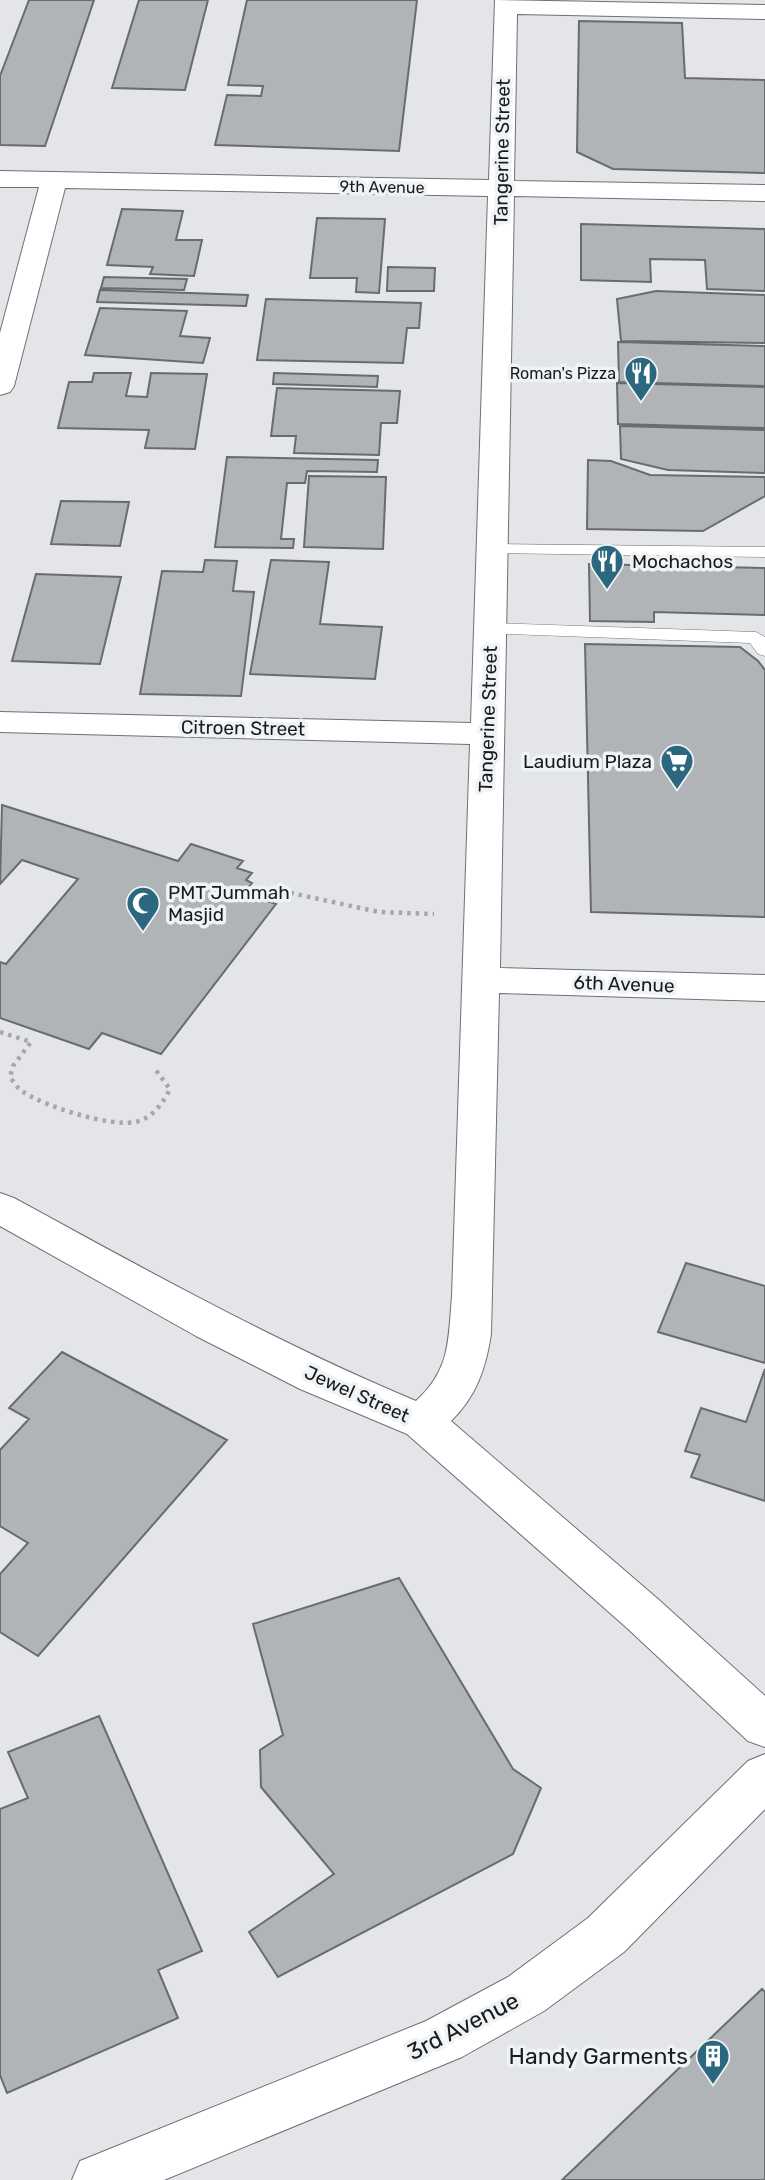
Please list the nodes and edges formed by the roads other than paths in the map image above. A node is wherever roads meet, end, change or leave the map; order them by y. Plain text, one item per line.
1 (506, 4) edge
2 (765, 12) edge
3 (0, 179) edge
4 (54, 180) junction
5 (501, 190) junction
6 (765, 193) edge
7 (0, 386) edge
8 (494, 549) junction
9 (765, 552) edge
10 (490, 629) junction
11 (765, 650) edge
12 (0, 722) edge
13 (486, 734) junction
14 (482, 979) junction
15 (765, 988) edge
16 (0, 1208) edge
17 (422, 1422) junction
18 (765, 1726) edge
19 (765, 1776) edge
20 (100, 2180) edge

1 - 2 street
1 - 5 street, Tangerine Street
3 - 4 street, 9th Avenue
4 - 5 street, 9th Avenue
4 - 7 street
5 - 6 street, 9th Avenue
5 - 8 street, Tangerine Street
8 - 9 lane
8 - 10 street, Tangerine Street
10 - 11 lane
10 - 13 street, Tangerine Street
12 - 13 street, Citroen Street
13 - 14 street, Tangerine Street
14 - 15 street, 6th Avenue
14 - 17 street, Tangerine Street
16 - 17 street, Jewel Street
17 - 18 street, Jewel Street
19 - 20 street, 3rd Avenue

